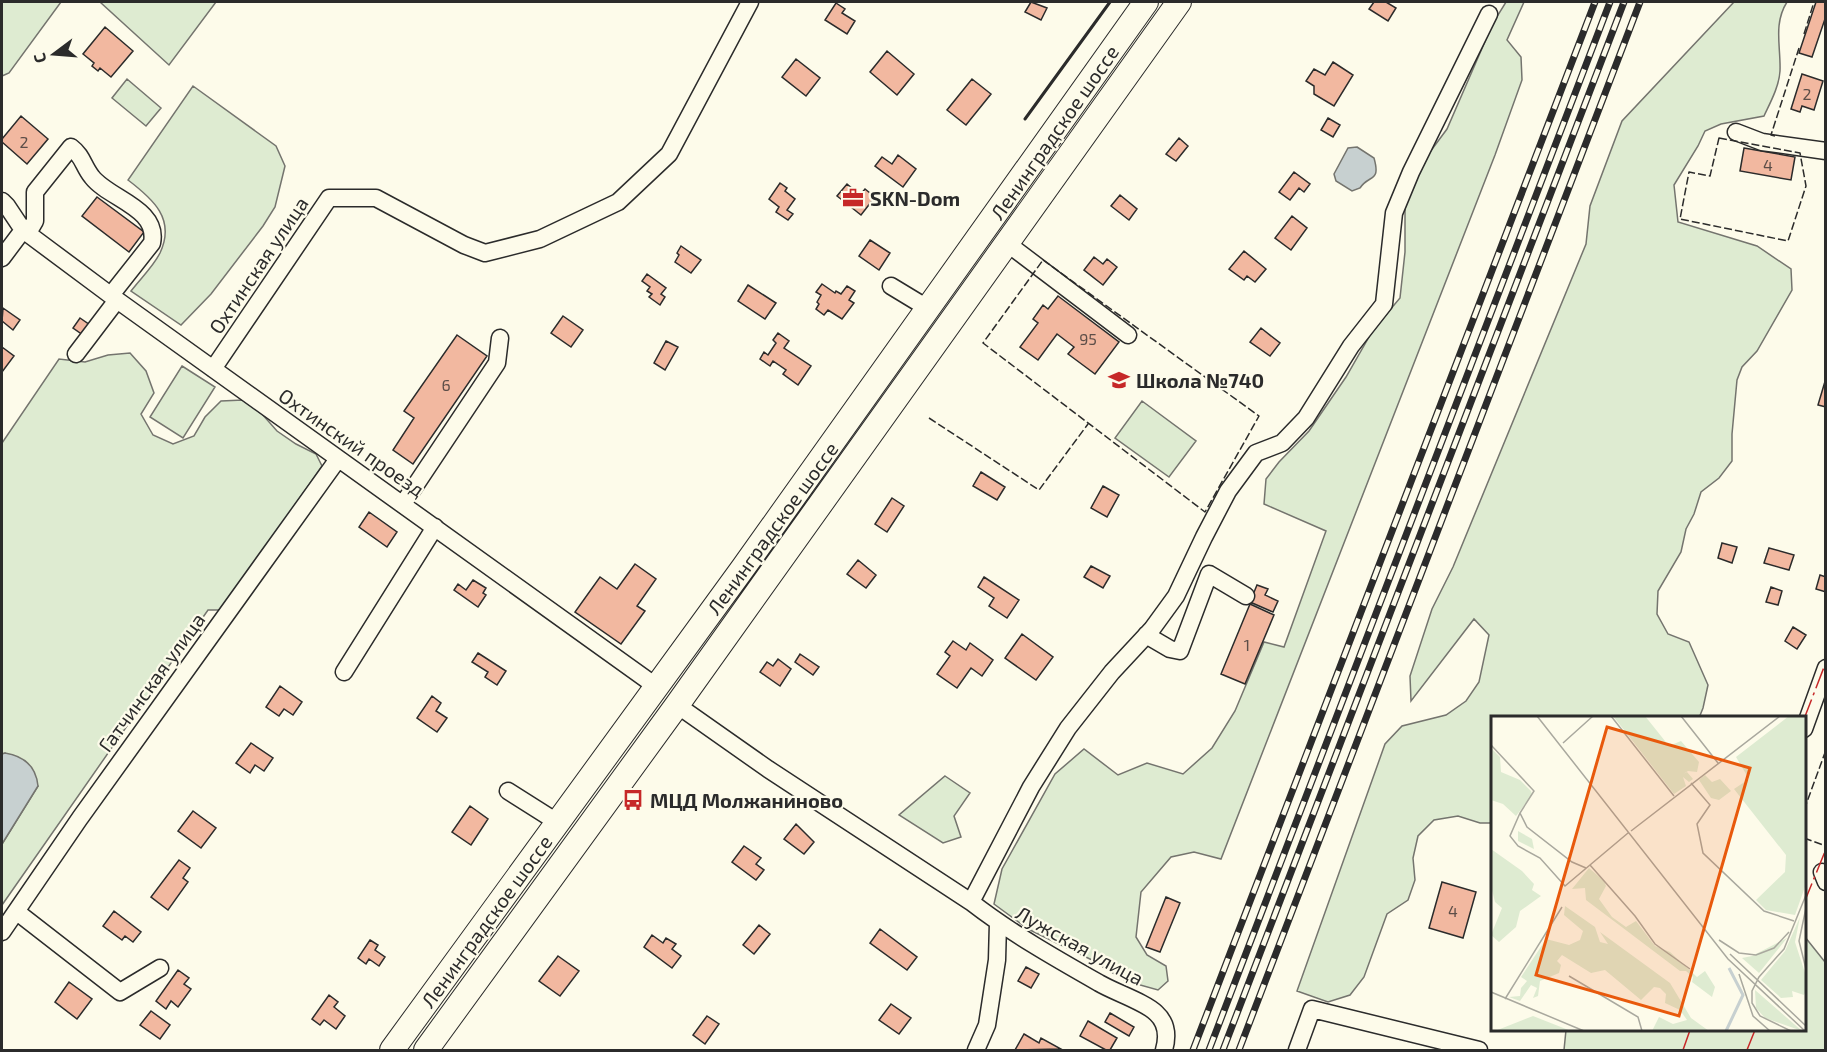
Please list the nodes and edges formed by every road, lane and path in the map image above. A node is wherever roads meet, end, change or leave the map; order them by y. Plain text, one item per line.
1 (750, 2) edge
2 (1146, 2) edge
3 (1179, 2) edge
4 (1489, 14) dead end
5 (1736, 132) dead end
6 (1826, 151) edge
7 (2, 201) edge
8 (25, 231) junction
9 (1008, 244) junction
10 (2, 258) edge
11 (891, 286) dead end
12 (114, 297) junction
13 (929, 309) junction
14 (1128, 335) dead end
15 (500, 338) dead end
16 (76, 354) dead end
17 (213, 369) junction
18 (338, 459) junction
19 (403, 504) junction
20 (435, 527) junction
21 (1246, 596) dead end
22 (1146, 635) junction
23 (1826, 668) edge
24 (344, 672) dead end
25 (657, 687) junction
26 (677, 705) junction
27 (1806, 723) edge
28 (508, 791) dead end
29 (557, 822) junction
30 (971, 902) junction
31 (17, 912) junction
32 (998, 923) junction
33 (2, 932) edge
34 (160, 968) dead end
35 (392, 1050) edge
36 (426, 1050) edge
37 (976, 1050) edge
38 (1164, 1050) edge
39 (1297, 1050) edge
40 (1479, 1050) edge

1 - 17 street, Охтинская улица
2 - 13 highway, Ленинградское шоссе
3 - 9 highway, Ленинградское шоссе
4 - 22 street
5 - 6 street
7 - 8 street
8 - 10 street
8 - 12 street, Охтинский проезд
8 - 12 street
9 - 14 street
9 - 26 highway, Ленинградское шоссе
11 - 13 street
12 - 16 street
12 - 17 street, Охтинский проезд
13 - 25 highway, Ленинградское шоссе
15 - 19 street
17 - 18 street, Охтинский проезд
18 - 19 street, Охтинский проезд
18 - 31 street, Гатчинская улица
19 - 20 street, Охтинский проезд
20 - 24 street
20 - 25 street, Охтинский проезд
21 - 22 street
22 - 30 street
23 - 27 street
25 - 29 highway, Ленинградское шоссе
26 - 30 street
26 - 36 highway, Ленинградское шоссе
28 - 29 street
29 - 35 highway, Ленинградское шоссе
30 - 32 street
31 - 33 street, Гатчинская улица
31 - 34 street
32 - 37 street, Лужская улица
32 - 38 street, Лужская улица
39 - 40 street

